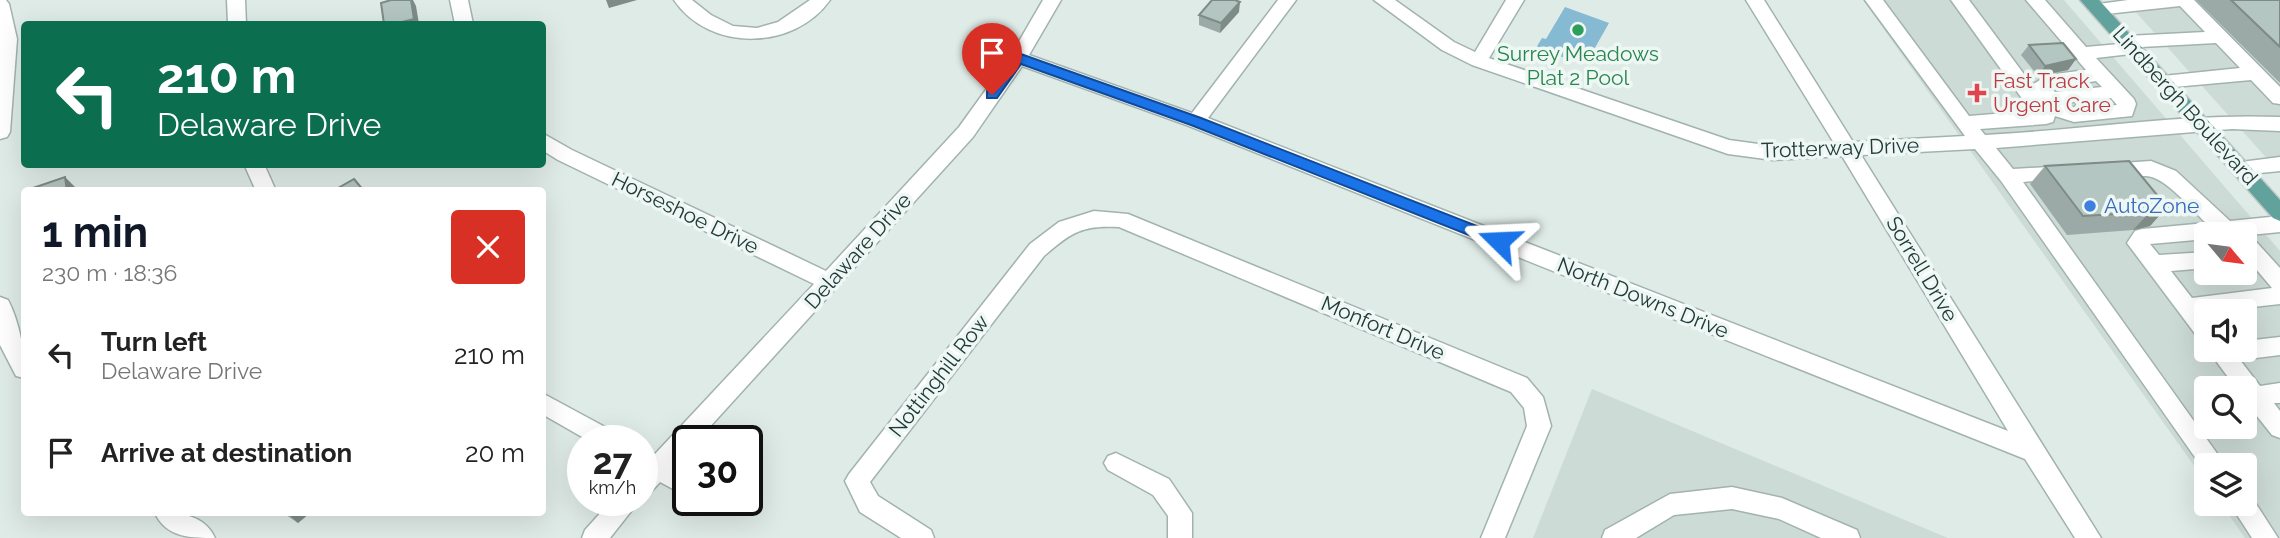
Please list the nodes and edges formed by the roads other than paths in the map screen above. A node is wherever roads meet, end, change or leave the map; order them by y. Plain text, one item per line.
1 (236, 0) edge
2 (459, 0) edge
3 (683, 0) edge
4 (821, 0) edge
5 (1052, 0) edge
6 (1287, 0) edge
7 (1383, 0) edge
8 (1515, 0) edge
9 (1755, 0) edge
10 (1874, 0) edge
11 (1960, 0) edge
12 (2035, 0) edge
13 (2182, 0) edge
14 (0, 4) edge
15 (2093, 4) edge
16 (237, 21) edge
17 (463, 21) edge
18 (2220, 37) junction
19 (2130, 45) junction
20 (2081, 52) junction
21 (1018, 58) junction
22 (1478, 61) junction
23 (2255, 73) junction
24 (2101, 74) junction
25 (2163, 82) junction
26 (2116, 91) junction
27 (2095, 95) junction
28 (2062, 96) dead end
29 (2280, 98) edge
30 (2086, 114) junction
31 (2046, 117) junction
32 (1196, 121) junction
33 (1964, 123) junction
34 (2280, 124) edge
35 (2202, 125) junction
36 (0, 132) edge
37 (2063, 138) junction
38 (1980, 142) junction
39 (546, 143) edge
40 (1850, 150) junction
41 (2280, 164) edge
42 (256, 168) edge
43 (2240, 168) junction
44 (2008, 176) junction
45 (264, 187) edge
46 (2273, 197) edge
47 (2280, 213) edge
48 (1090, 217) joint
49 (2220, 222) edge
50 (2280, 223) edge
51 (2258, 233) edge
52 (2194, 239) edge
53 (2258, 259) edge
54 (2194, 261) edge
55 (2153, 264) junction
56 (830, 282) junction
57 (2280, 283) edge
58 (2280, 296) edge
59 (0, 306) edge
60 (2186, 307) junction
61 (2194, 317) edge
62 (2280, 346) edge
63 (2257, 348) edge
64 (2229, 362) edge
65 (21, 363) edge
66 (2240, 376) edge
67 (2280, 393) edge
68 (2257, 396) edge
69 (2257, 399) edge
70 (546, 404) edge
71 (582, 425) edge
72 (2280, 428) edge
73 (2031, 451) junction
74 (2205, 453) edge
75 (658, 460) edge
76 (1115, 463) dead end
77 (171, 516) edge
78 (614, 516) edge
79 (2250, 516) edge
80 (204, 538) edge
81 (594, 538) edge
82 (922, 538) edge
83 (1180, 538) edge
84 (1493, 538) edge
85 (1614, 538) edge
86 (1848, 538) edge
87 (2089, 538) edge
88 (2266, 538) edge

1 - 16 street
2 - 17 street
3 - 4 street
5 - 21 street, Delaware Drive
6 - 32 street
7 - 22 street, Trotterway Drive
8 - 22 street
9 - 40 street, Sorrell Drive
10 - 33 street
11 - 31 street
12 - 20 street
13 - 15 street
13 - 18 street
14 - 36 street
15 - 19 main road, Lindbergh Boulevard
18 - 19 street
18 - 23 street
19 - 20 street
19 - 25 main road, Lindbergh Boulevard
20 - 24 street
21 - 32 street, North Downs Drive
21 - 56 street, Delaware Drive
22 - 40 street, Trotterway Drive
23 - 25 street
23 - 29 street
24 - 26 street
24 - 30 street
25 - 35 main road, Lindbergh Boulevard
26 - 27 street
26 - 30 street
27 - 28 street
27 - 30 street
31 - 33 street
31 - 37 street
32 - 73 street, North Downs Drive
33 - 38 street
34 - 35 street, Trotterway Drive
35 - 37 street, Trotterway Drive
35 - 43 main road, Lindbergh Boulevard
37 - 38 street, Trotterway Drive
38 - 40 street, Trotterway Drive
38 - 44 street
39 - 56 street, Horseshoe Drive
40 - 73 street, Sorrell Drive
41 - 43 street
42 - 45 street
43 - 46 main road, Lindbergh Boulevard
44 - 49 street
44 - 74 street
46 - 47 main road, Lindbergh Boulevard
48 - 82 street, Nottinghill Row
48 - 84 street, Monfort Drive
50 - 51 street
52 - 55 street
53 - 57 street
54 - 55 street
55 - 60 street
56 - 75 street, Delaware Drive
58 - 60 street
59 - 65 street
60 - 61 street
62 - 63 street
64 - 66 street
67 - 68 street
69 - 72 street
70 - 71 street
73 - 87 street, Sorrell Drive
76 - 83 street
77 - 80 street
78 - 81 street
79 - 88 street
85 - 86 street

